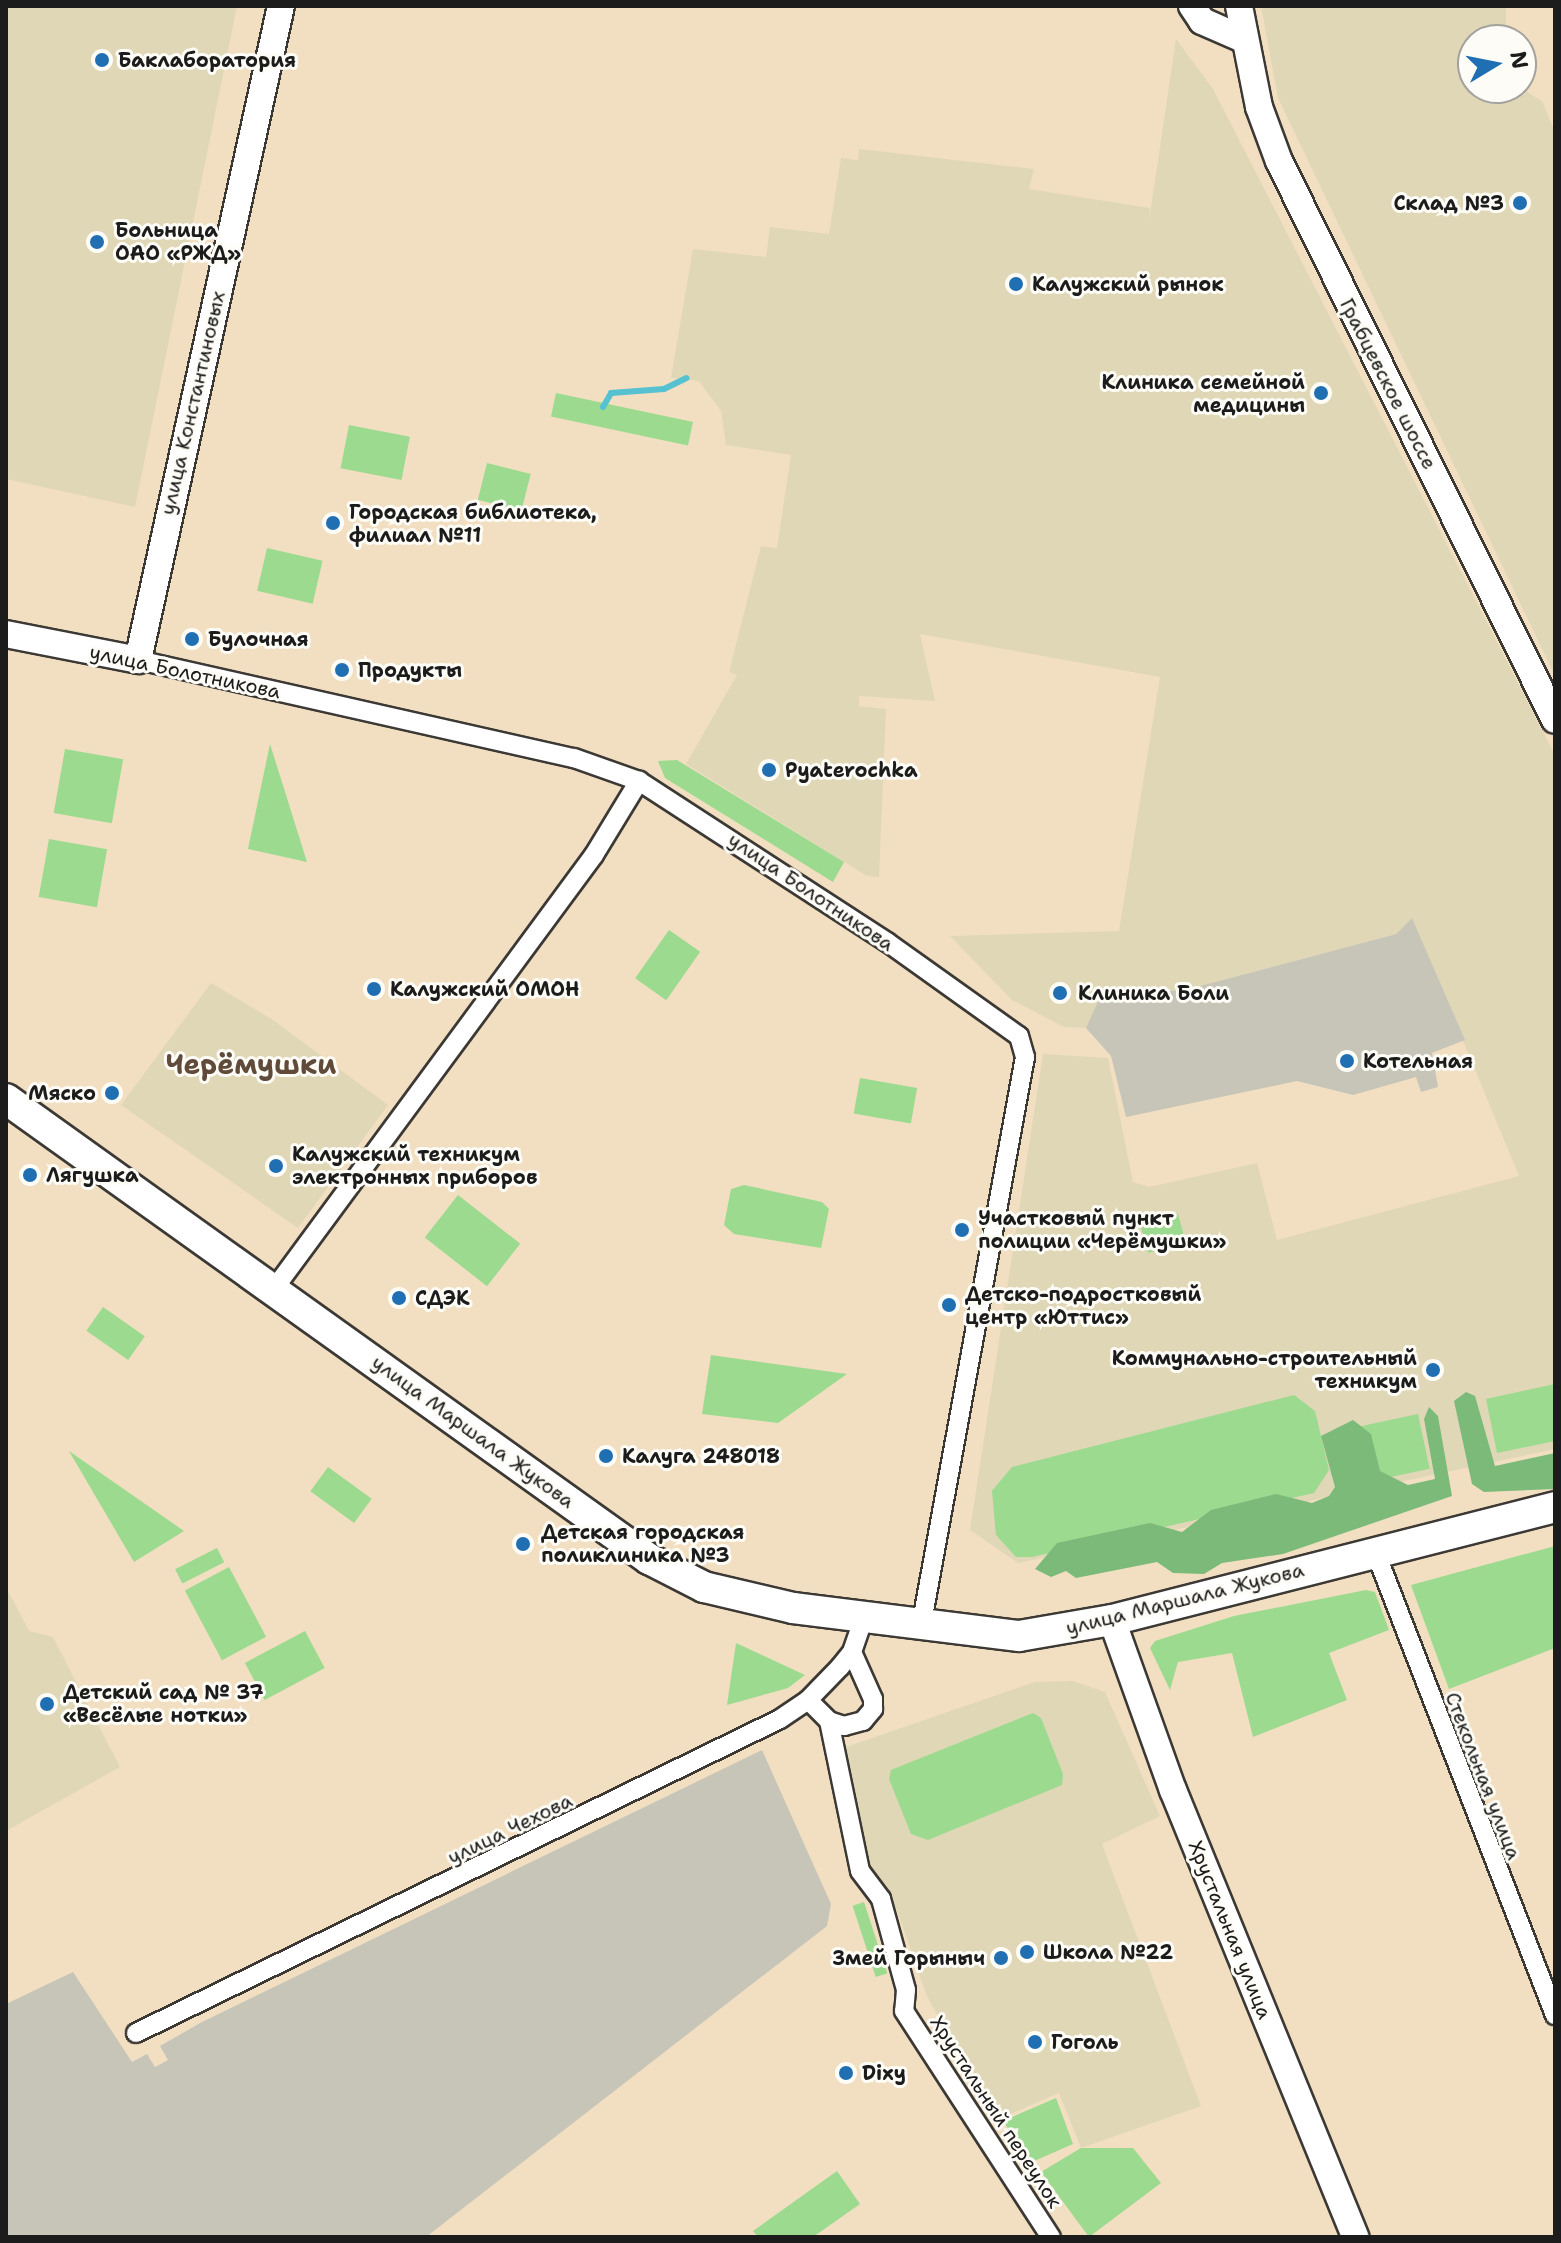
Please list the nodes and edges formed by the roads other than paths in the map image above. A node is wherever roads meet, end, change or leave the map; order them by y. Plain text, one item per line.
1 (281, 6) edge
2 (1192, 6) edge
3 (1239, 6) edge
4 (1245, 40) junction
5 (6, 634) edge
6 (138, 660) junction
7 (1555, 720) edge
8 (639, 781) junction
9 (6, 1099) edge
10 (274, 1289) junction
11 (1555, 1507) edge
12 (1375, 1551) junction
13 (864, 1618) junction
14 (1112, 1620) junction
15 (921, 1627) junction
16 (852, 1652) junction
17 (808, 1700) junction
18 (829, 1721) junction
19 (1555, 1961) edge
20 (1536, 1969) junction
21 (1555, 2015) edge
22 (136, 2033) dead end
23 (1051, 2237) edge
24 (1355, 2237) edge

1 - 6 street, улица Константиновых
2 - 4 street
3 - 4 street, Грабцевское шоссе
4 - 7 street, Грабцевское шоссе
5 - 6 street, улица Болотникова
6 - 8 street, улица Болотникова
8 - 10 street
8 - 15 street, улица Болотникова
9 - 10 main road, улица Маршала Жукова
10 - 13 main road, улица Маршала Жукова
11 - 12 main road, улица Маршала Жукова
12 - 14 main road, улица Маршала Жукова
12 - 20 street, Стекольная улица
13 - 15 main road, улица Маршала Жукова
13 - 16 street, улица Чехова
14 - 15 main road, улица Маршала Жукова
14 - 24 street, Хрустальная улица
16 - 17 street, улица Чехова
16 - 18 street
17 - 18 street
17 - 22 street, улица Чехова
18 - 23 street, Хрустальный переулок
19 - 20 street
20 - 21 street, Стекольная улица

